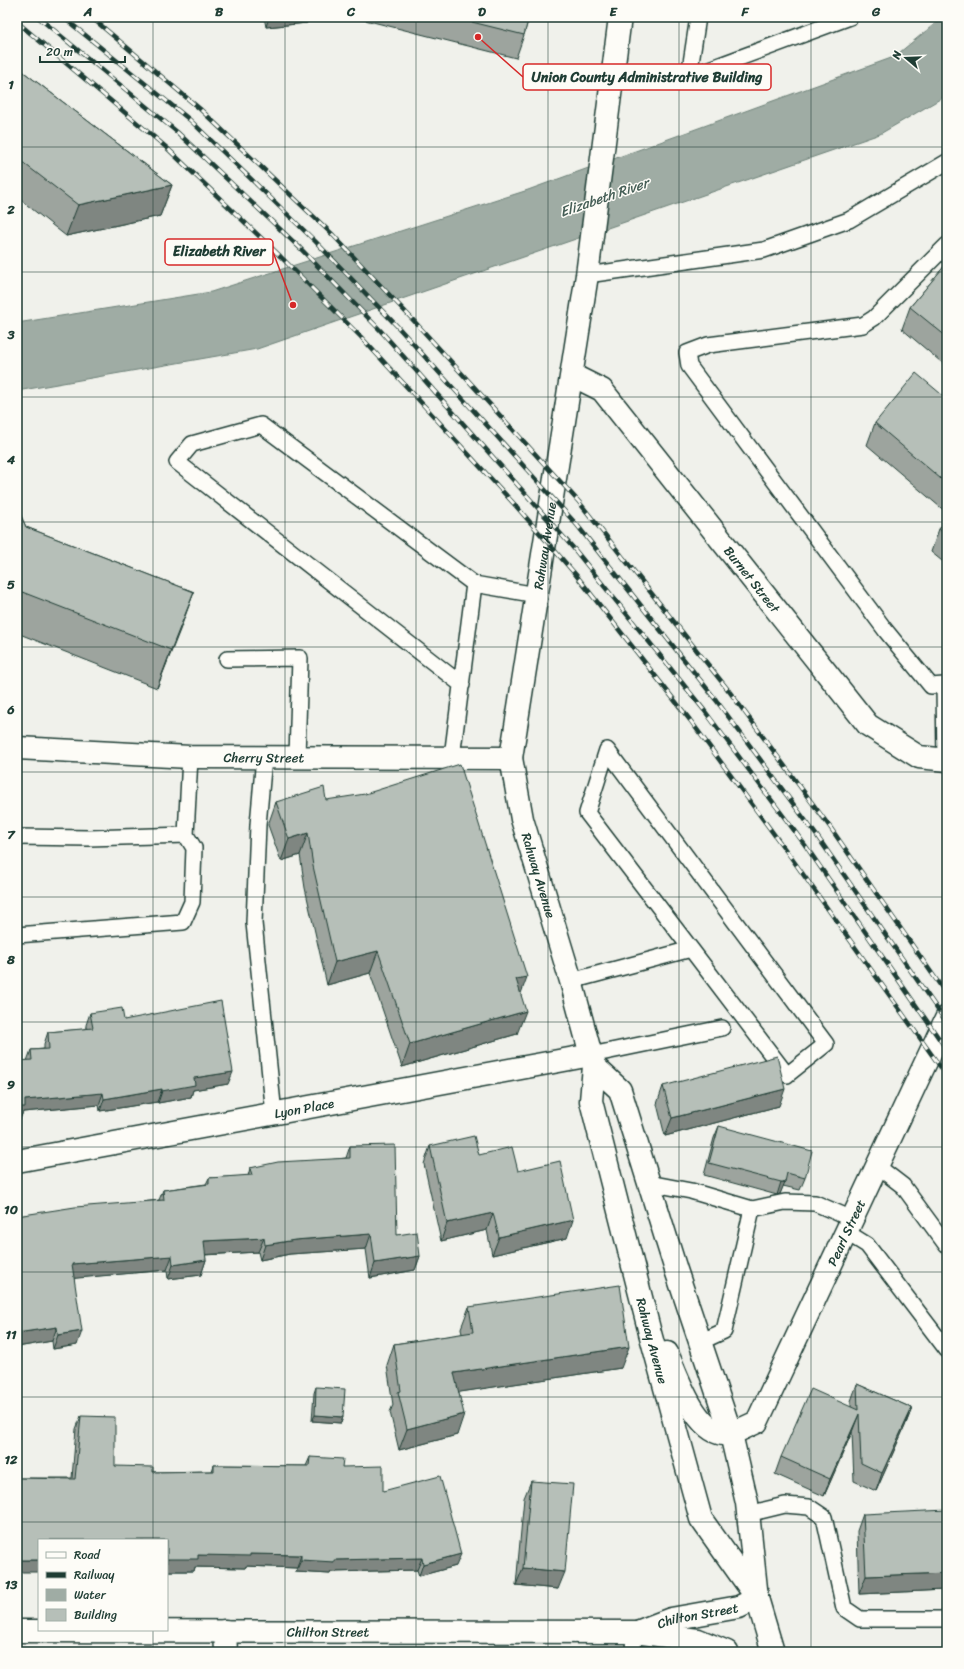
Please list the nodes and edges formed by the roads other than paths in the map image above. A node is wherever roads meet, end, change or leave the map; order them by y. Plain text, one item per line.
1 (620, 17) edge
2 (698, 17) edge
3 (850, 17) edge
4 (813, 24) edge
5 (613, 73) junction
6 (689, 76) junction
7 (947, 162) edge
8 (947, 245) edge
9 (587, 275) junction
10 (572, 375) junction
11 (474, 584) junction
12 (537, 595) junction
13 (226, 659) dead end
14 (462, 685) junction
15 (17, 748) edge
16 (190, 757) junction
17 (264, 757) junction
18 (297, 757) junction
19 (452, 757) junction
20 (511, 758) junction
21 (946, 760) edge
22 (186, 835) junction
23 (17, 837) edge
24 (17, 935) edge
25 (691, 949) junction
26 (571, 981) junction
27 (947, 1017) edge
28 (722, 1028) dead end
29 (593, 1060) junction
30 (274, 1114) junction
31 (17, 1161) edge
32 (877, 1166) junction
33 (649, 1183) junction
34 (752, 1209) junction
35 (849, 1226) junction
36 (947, 1246) edge
37 (641, 1296) junction
38 (700, 1342) junction
39 (947, 1350) edge
40 (731, 1434) junction
41 (748, 1514) junction
42 (757, 1598) junction
43 (947, 1619) edge
44 (168, 1630) edge
45 (226, 1630) junction
46 (17, 1631) edge
47 (38, 1631) edge
48 (635, 1639) edge
49 (698, 1646) edge
50 (226, 1652) edge
51 (727, 1652) edge
52 (773, 1652) edge

1 - 5 main road, Rahway Avenue
2 - 6 lane
3 - 4 lane
4 - 6 lane
5 - 6 lane
5 - 9 main road, Rahway Avenue
7 - 9 lane
8 - 21 lane
9 - 10 main road, Rahway Avenue
10 - 12 main road, Rahway Avenue
10 - 21 main road, Burnet Street
11 - 12 lane
11 - 14 lane
11 - 14 lane
12 - 20 main road, Rahway Avenue
13 - 18 lane
14 - 19 lane
15 - 16 main road, Cherry Street
16 - 17 main road, Cherry Street
16 - 22 lane
17 - 18 main road, Cherry Street
17 - 30 lane
18 - 19 main road, Cherry Street
19 - 20 main road, Cherry Street
20 - 26 main road, Rahway Avenue
22 - 23 lane
22 - 24 lane
25 - 25 lane
25 - 26 lane
26 - 29 main road, Rahway Avenue
27 - 32 main road, Pearl Street
28 - 29 lane
29 - 30 main road, Lyon Place
29 - 33 main road, Rahway Avenue
29 - 37 main road, Rahway Avenue
30 - 31 main road, Lyon Place
32 - 35 main road, Pearl Street
32 - 36 lane
33 - 34 lane
33 - 38 main road, Rahway Avenue
34 - 35 lane
34 - 38 lane
35 - 39 lane
35 - 40 main road, Pearl Street
37 - 40 main road
37 - 42 main road, Rahway Avenue
38 - 40 main road, Rahway Avenue
40 - 41 main road, Rahway Avenue
41 - 42 main road, Rahway Avenue
41 - 43 lane
42 - 48 main road, Chilton Street
42 - 52 main road, Rahway Avenue
44 - 45 main road, Chilton Street
45 - 48 main road, Chilton Street
45 - 50 main road
46 - 47 main road, Chilton Street
48 - 49 main road, Chilton Street
49 - 51 main road, Chilton Street

